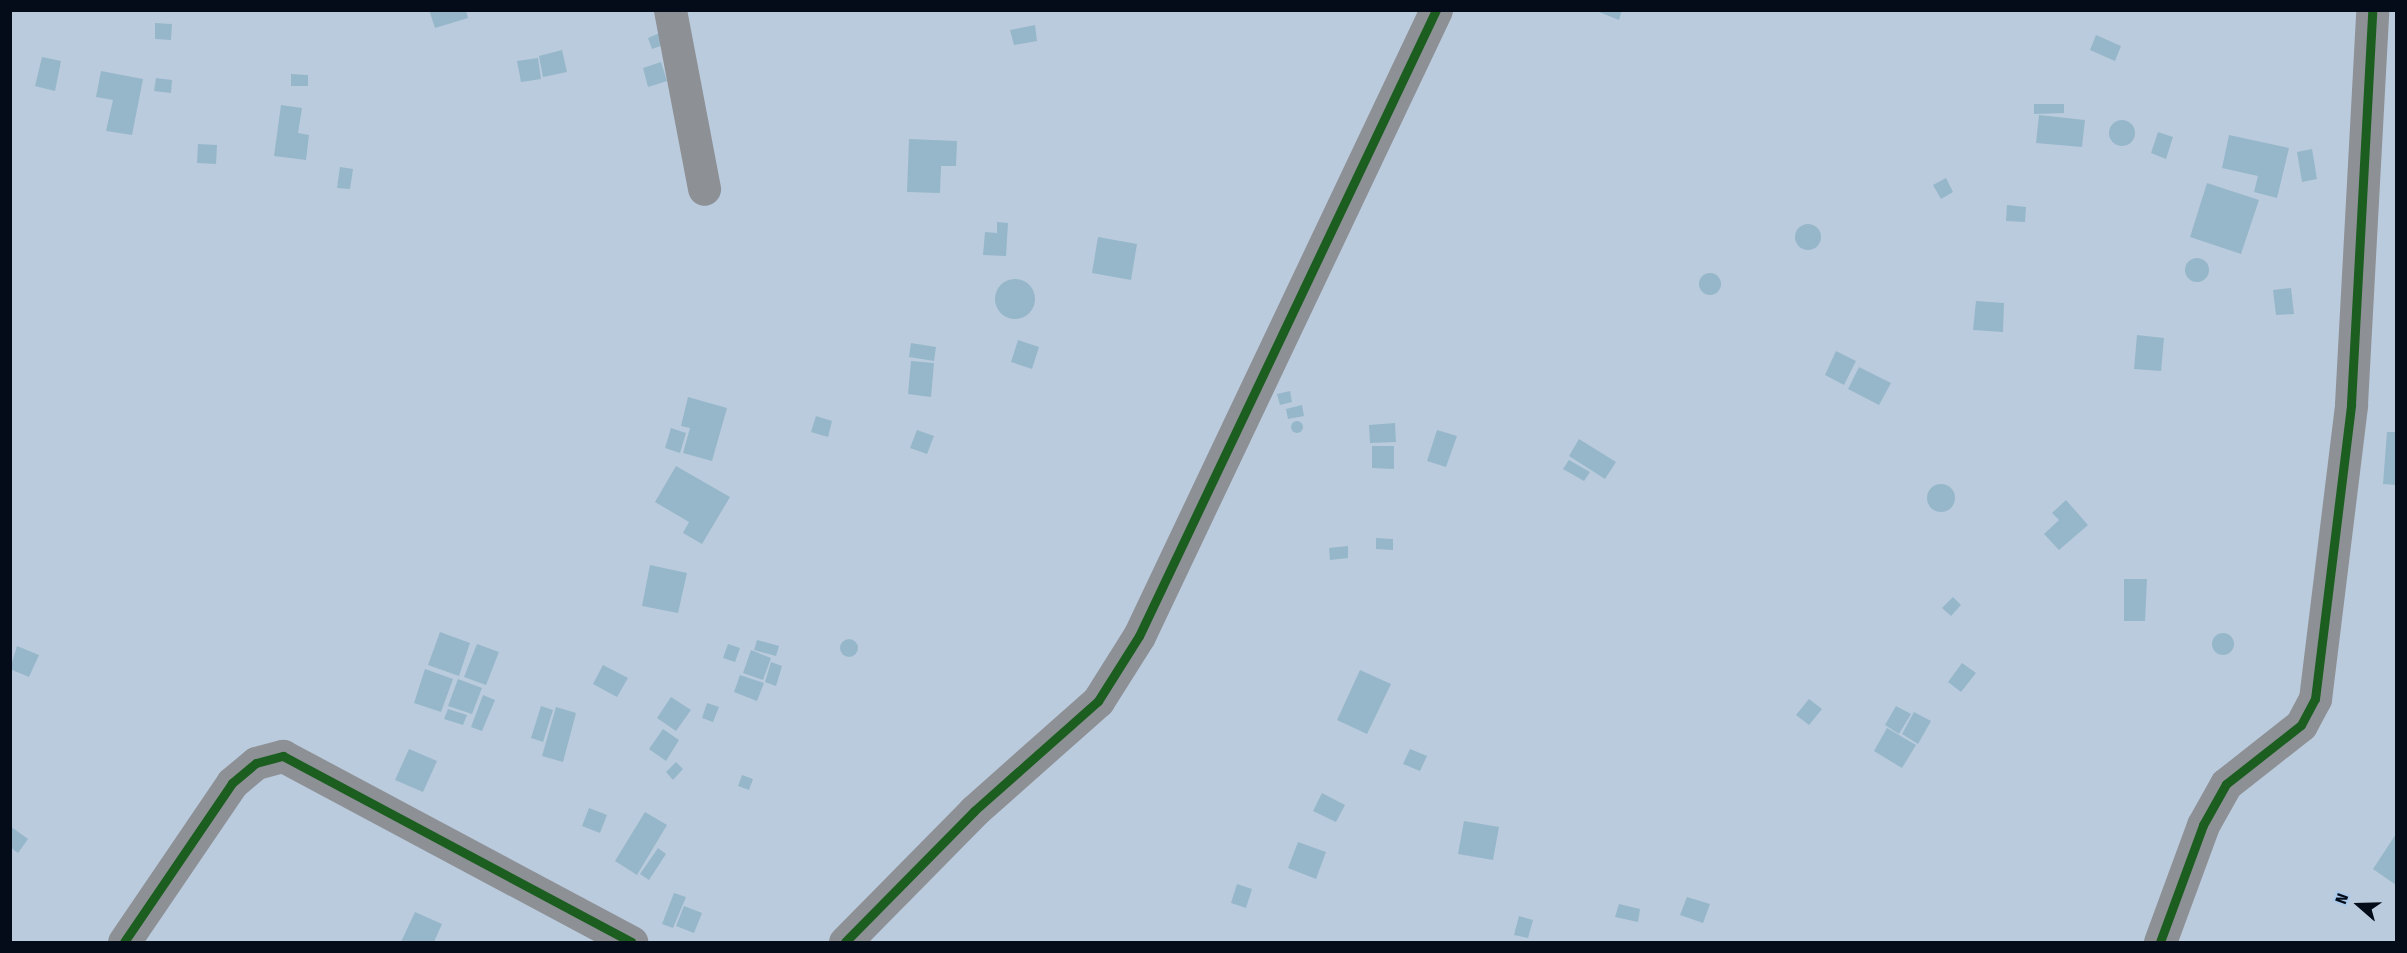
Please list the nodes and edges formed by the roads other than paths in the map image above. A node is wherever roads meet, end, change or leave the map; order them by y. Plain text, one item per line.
1 (670, 10) edge
2 (1436, 10) edge
3 (2372, 10) edge
4 (704, 189) dead end
5 (124, 942) edge
6 (632, 942) edge
7 (845, 942) edge
8 (2160, 942) edge

1 - 4 street
2 - 7 street
3 - 8 street
5 - 6 street

